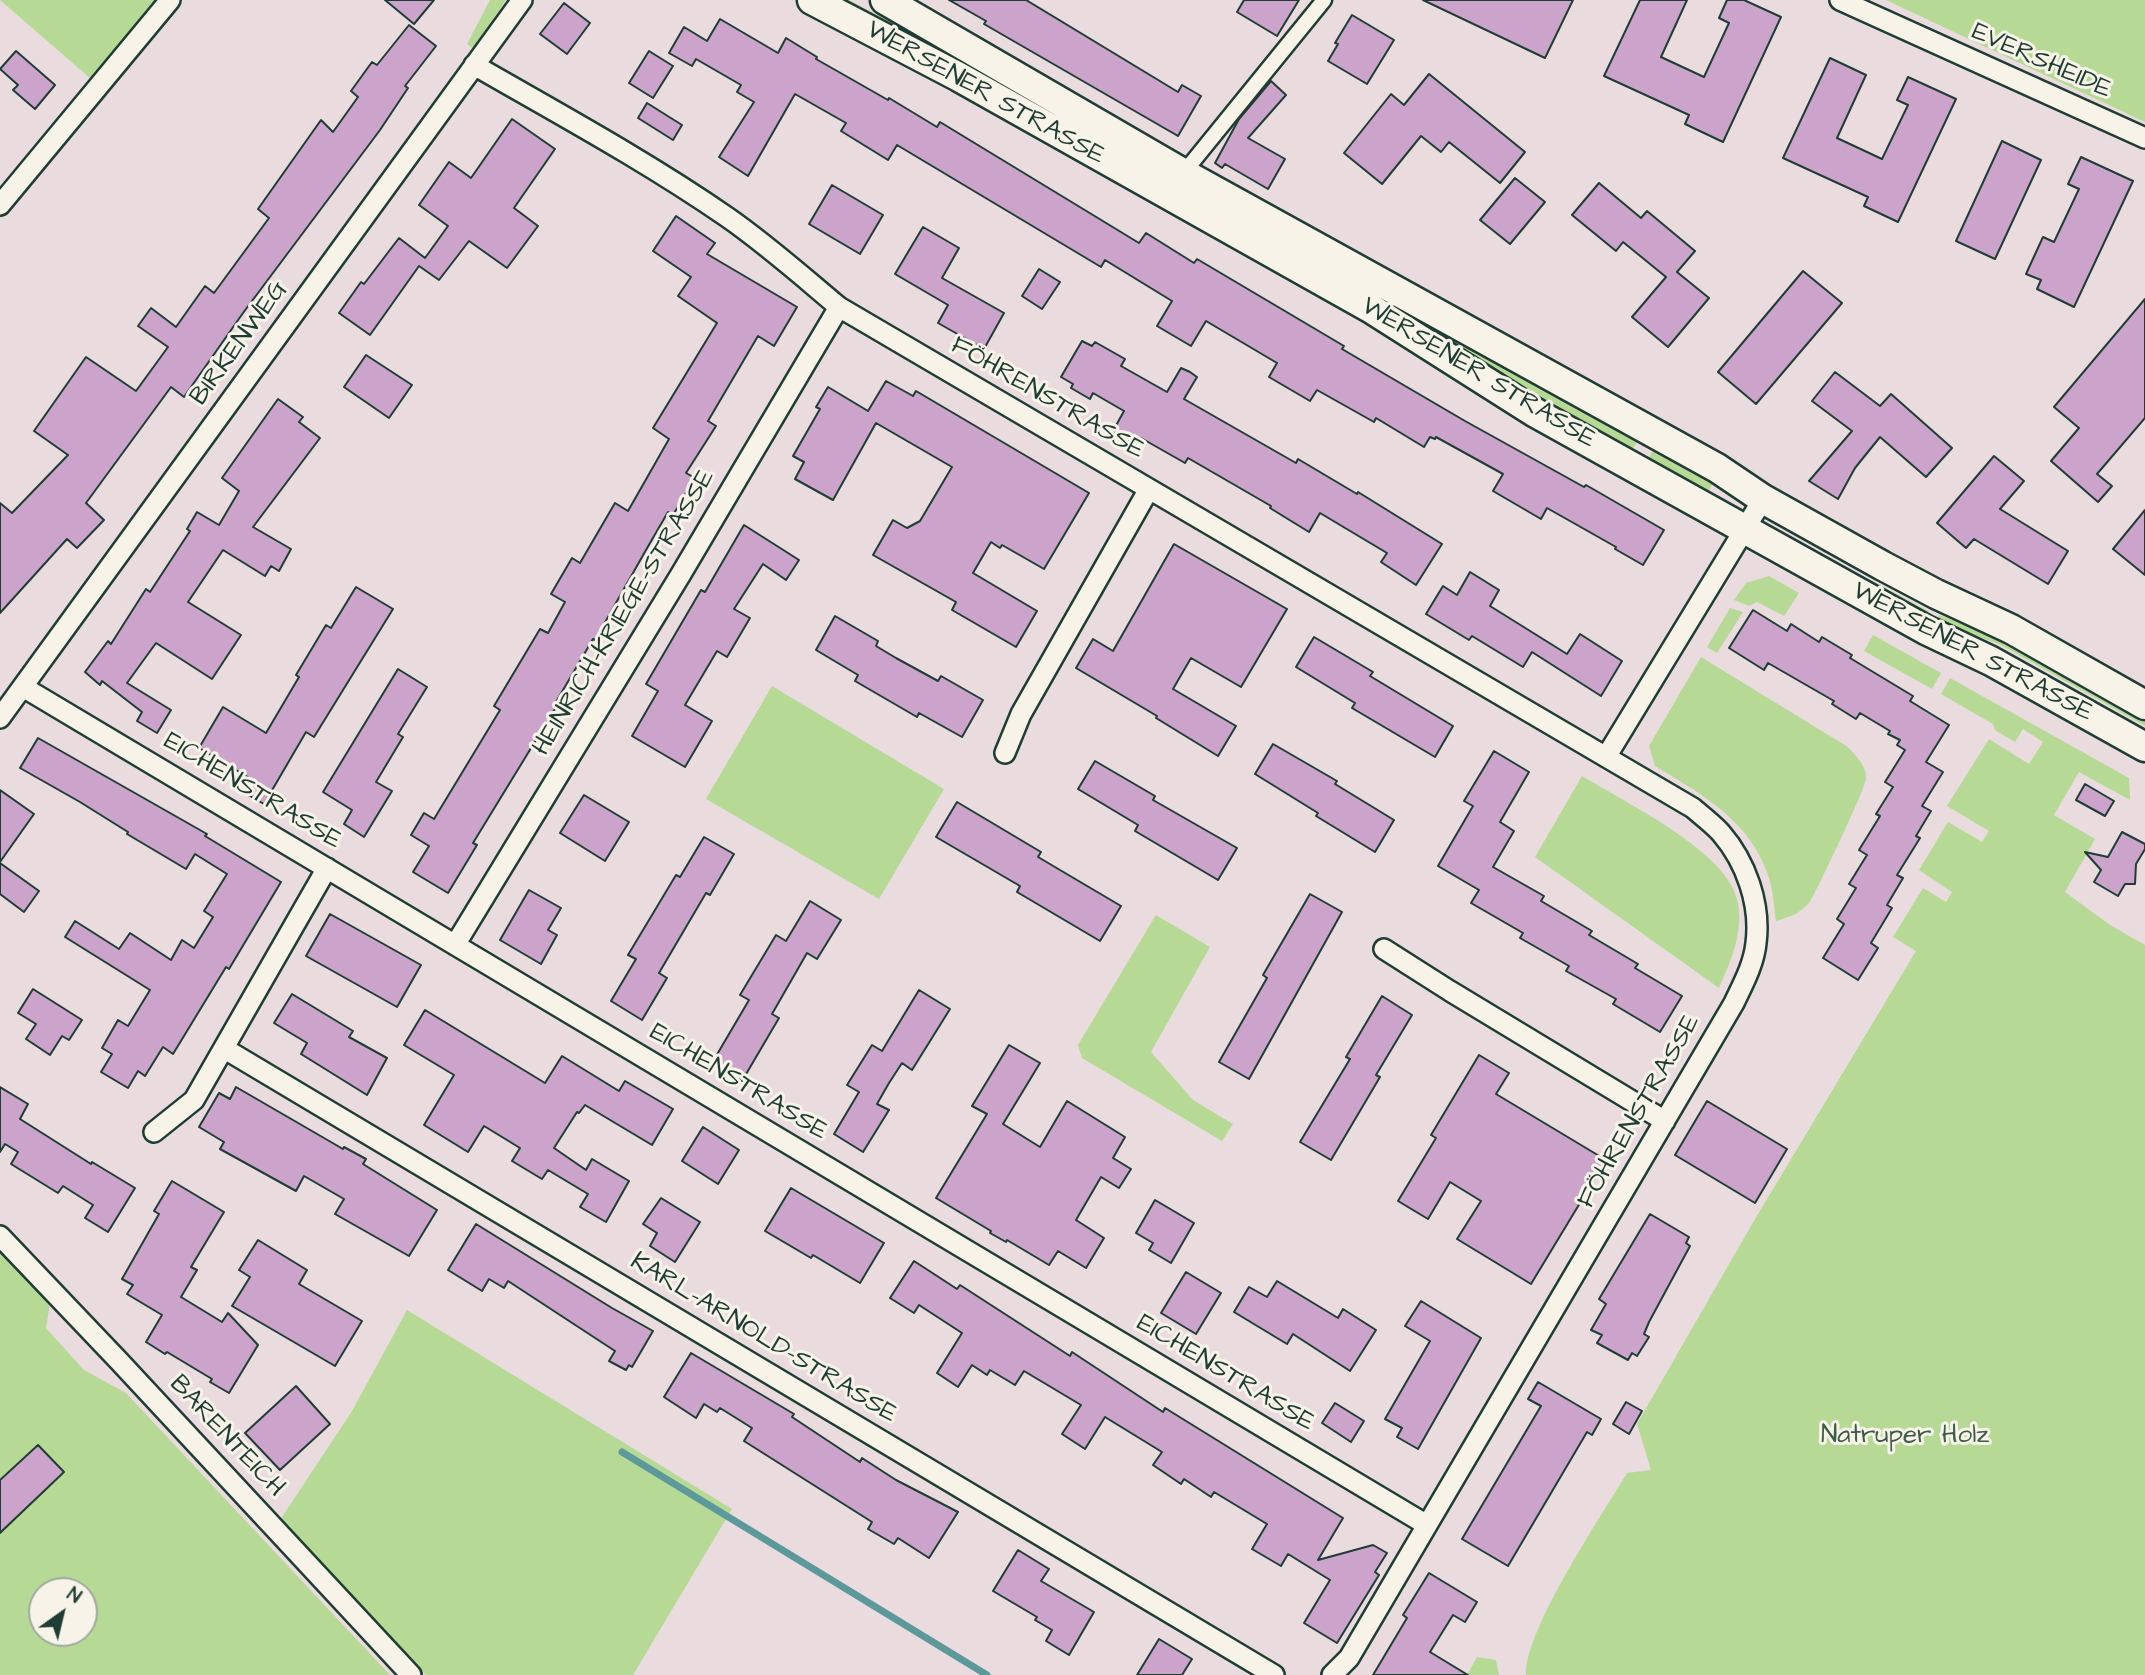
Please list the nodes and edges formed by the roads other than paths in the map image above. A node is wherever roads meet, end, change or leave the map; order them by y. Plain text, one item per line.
1 (170, 0) edge
2 (522, 0) edge
3 (812, 0) edge
4 (885, 0) edge
5 (1324, 0) edge
6 (1840, 0) edge
7 (474, 65) junction
8 (2145, 138) edge
9 (1183, 173) junction
10 (1168, 196) junction
11 (0, 205) edge
12 (839, 307) junction
13 (1149, 489) junction
14 (1763, 499) junction
15 (1746, 529) junction
16 (23, 687) junction
17 (2145, 705) edge
18 (0, 718) edge
19 (2145, 747) edge
20 (1005, 753) dead end
21 (1606, 757) junction
22 (327, 868) junction
23 (455, 945) junction
24 (1384, 949) dead end
25 (225, 1049) junction
26 (1665, 1121) junction
27 (154, 1132) dead end
28 (0, 1236) edge
29 (1427, 1525) junction
30 (411, 1675) edge
31 (1274, 1675) edge
32 (1332, 1675) edge

1 - 11 street
2 - 7 street, BIRKENWEG
3 - 10 main road, WERSENER STRASSE
4 - 9 main road, WERSENER STRASSE
5 - 9 street
6 - 8 street, EVERSHEIDE
7 - 12 street, FÖHRENSTRASSE
7 - 16 street, BIRKENWEG
9 - 10 street
9 - 14 main road, WERSENER STRASSE
10 - 15 main road, WERSENER STRASSE
12 - 13 street, FÖHRENSTRASSE
12 - 23 street, HEINRICH-KRIEGE-STRASSE
13 - 20 street
13 - 21 street, FÖHRENSTRASSE
14 - 15 street
14 - 17 main road, WERSENER STRASSE
15 - 19 main road, WERSENER STRASSE
15 - 21 street
16 - 18 street, BIRKENWEG
16 - 22 street, EICHENSTRASSE
21 - 26 street, FÖHRENSTRASSE
22 - 23 street, EICHENSTRASSE
22 - 25 street
23 - 29 street, EICHENSTRASSE
24 - 26 street
25 - 27 street
25 - 31 street, KARL-ARNOLD-STRASSE
26 - 29 street, FÖHRENSTRASSE
28 - 30 street, BARENTEICH
29 - 32 street

